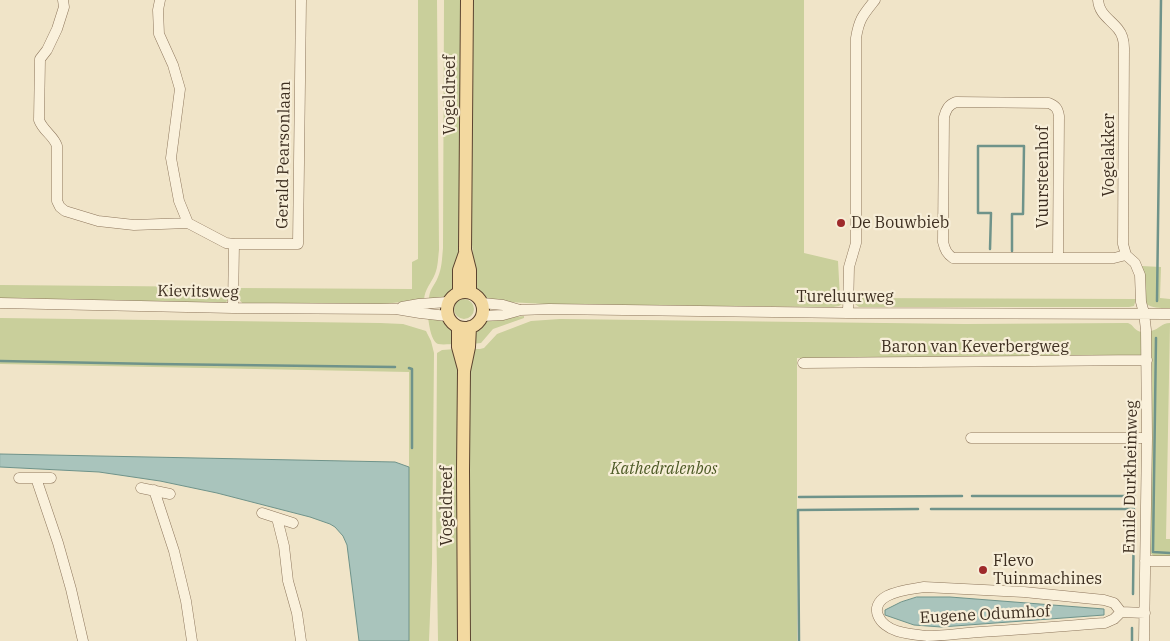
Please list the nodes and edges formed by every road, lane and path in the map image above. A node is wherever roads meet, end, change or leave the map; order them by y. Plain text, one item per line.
1 (63, 0) edge
2 (160, 0) edge
3 (301, 0) edge
4 (467, 0) edge
5 (875, 0) edge
6 (1098, 0) edge
7 (188, 223) junction
8 (234, 244) junction
9 (1126, 255) junction
10 (1058, 258) junction
11 (464, 292) junction
12 (448, 302) junction
13 (0, 303) edge
14 (233, 308) junction
15 (396, 308) junction
16 (482, 310) junction
17 (848, 313) junction
18 (1144, 313) junction
19 (1170, 314) edge
20 (447, 316) junction
21 (464, 327) junction
22 (1147, 360) junction
23 (803, 363) dead end
24 (971, 438) dead end
25 (1147, 438) junction
26 (20, 478) dead end
27 (36, 478) junction
28 (51, 478) dead end
29 (141, 488) dead end
30 (154, 490) junction
31 (170, 494) dead end
32 (262, 513) dead end
33 (276, 518) junction
34 (293, 523) dead end
35 (1145, 561) junction
36 (1170, 562) edge
37 (1121, 612) junction
38 (1145, 613) junction
39 (83, 641) edge
40 (192, 641) edge
41 (301, 641) edge
42 (464, 641) edge
43 (1144, 641) edge

1 - 7 street
2 - 7 street
3 - 8 street, Gerald Pearsonlaan
4 - 11 main road, Vogeldreef
5 - 17 street
6 - 9 street, Vogelakker
7 - 8 street
8 - 14 street
9 - 10 street, Vuursteenhof
9 - 18 street, Vogelakker
10 - 10 street, Vuursteenhof
11 - 12 main road
11 - 16 main road
12 - 15 street, Kievitsweg
12 - 20 main road
13 - 14 street, Kievitsweg
14 - 15 street, Kievitsweg
15 - 20 street, Kievitsweg
16 - 17 street, Tureluurweg
16 - 21 main road
17 - 18 street, Tureluurweg
18 - 19 street, Tureluurweg
18 - 22 street, Emile Durkheimweg
20 - 21 main road
21 - 42 main road, Vogeldreef
22 - 23 street, Baron van Keverbergweg
22 - 25 street, Emile Durkheimweg
24 - 25 street
25 - 35 street, Emile Durkheimweg
26 - 27 street
27 - 28 street
27 - 39 street
29 - 30 street
30 - 31 street
30 - 40 street
32 - 33 street
33 - 34 street
33 - 41 street
35 - 36 street
35 - 38 street, Emile Durkheimweg
37 - 37 street, Eugene Odumhof
37 - 38 street, Eugene Odumhof
38 - 43 street, Emile Durkheimweg

